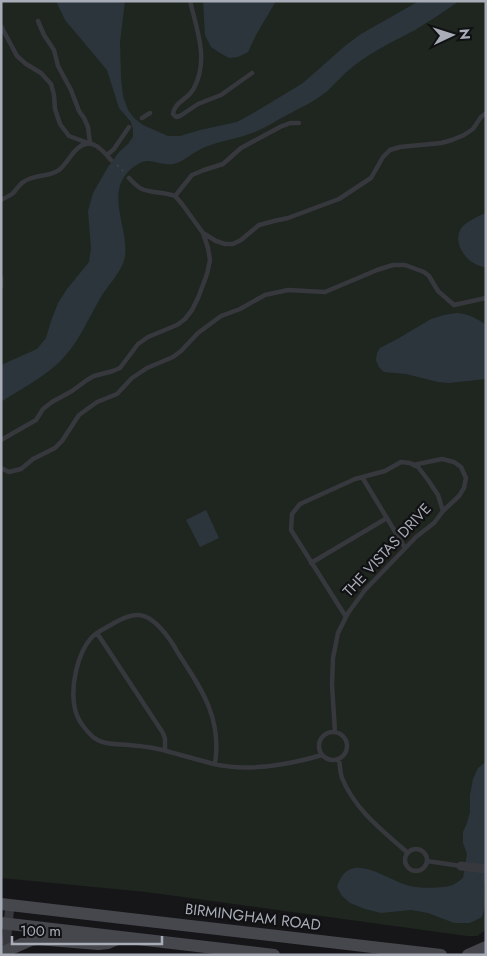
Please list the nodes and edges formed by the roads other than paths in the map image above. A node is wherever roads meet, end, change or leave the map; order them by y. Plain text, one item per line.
1 (190, 1) edge
2 (38, 21) dead end
3 (1, 26) edge
4 (252, 72) dead end
5 (150, 113) dead end
6 (486, 113) edge
7 (142, 118) dead end
8 (299, 123) dead end
9 (129, 126) dead end
10 (89, 143) junction
11 (107, 154) junction
12 (112, 160) road end
13 (129, 178) road end
14 (175, 196) junction
15 (1, 200) edge
16 (203, 233) junction
17 (1, 278) edge
18 (1, 287) edge
19 (486, 298) edge
20 (1, 440) edge
21 (414, 465) junction
22 (1, 468) edge
23 (362, 478) junction
24 (443, 511) junction
25 (387, 518) junction
26 (405, 548) junction
27 (311, 563) junction
28 (346, 617) junction
29 (97, 632) junction
30 (334, 732) junction
31 (165, 750) junction
32 (322, 754) junction
33 (339, 759) junction
34 (215, 764) junction
35 (408, 853) junction
36 (428, 861) junction
37 (460, 866) joint
38 (486, 869) edge
39 (6, 905) edge
40 (5, 924) edge
41 (121, 937) junction
42 (486, 947) edge
43 (5, 953) edge
44 (274, 955) edge
45 (441, 955) edge
46 (468, 955) edge

1 - 4 lane
2 - 10 lane
3 - 10 lane
5 - 7 lane
6 - 16 lane
8 - 14 lane
9 - 11 lane
10 - 11 lane
10 - 15 lane
11 - 12 lane
13 - 14 lane
14 - 16 lane
16 - 20 lane
17 - 18 lane
19 - 22 lane
21 - 23 lane, THE VISTAS DRIVE
21 - 24 lane, THE VISTAS DRIVE
21 - 24 lane
23 - 25 lane
23 - 27 lane, THE VISTAS DRIVE
24 - 26 lane, THE VISTAS DRIVE
25 - 26 lane
25 - 27 lane
26 - 28 lane, THE VISTAS DRIVE
27 - 28 lane, THE VISTAS DRIVE
28 - 30 lane, THE VISTAS DRIVE
29 - 31 lane
29 - 31 lane
29 - 34 lane
30 - 32 lane
30 - 33 lane
31 - 34 lane
32 - 33 lane
32 - 34 lane
33 - 35 lane
35 - 36 lane
35 - 36 lane
36 - 37 lane
37 - 38 street
39 - 40 street
39 - 45 street, BIRMINGHAM ROAD
40 - 41 street
40 - 43 street
41 - 43 street
41 - 44 street
42 - 46 street

